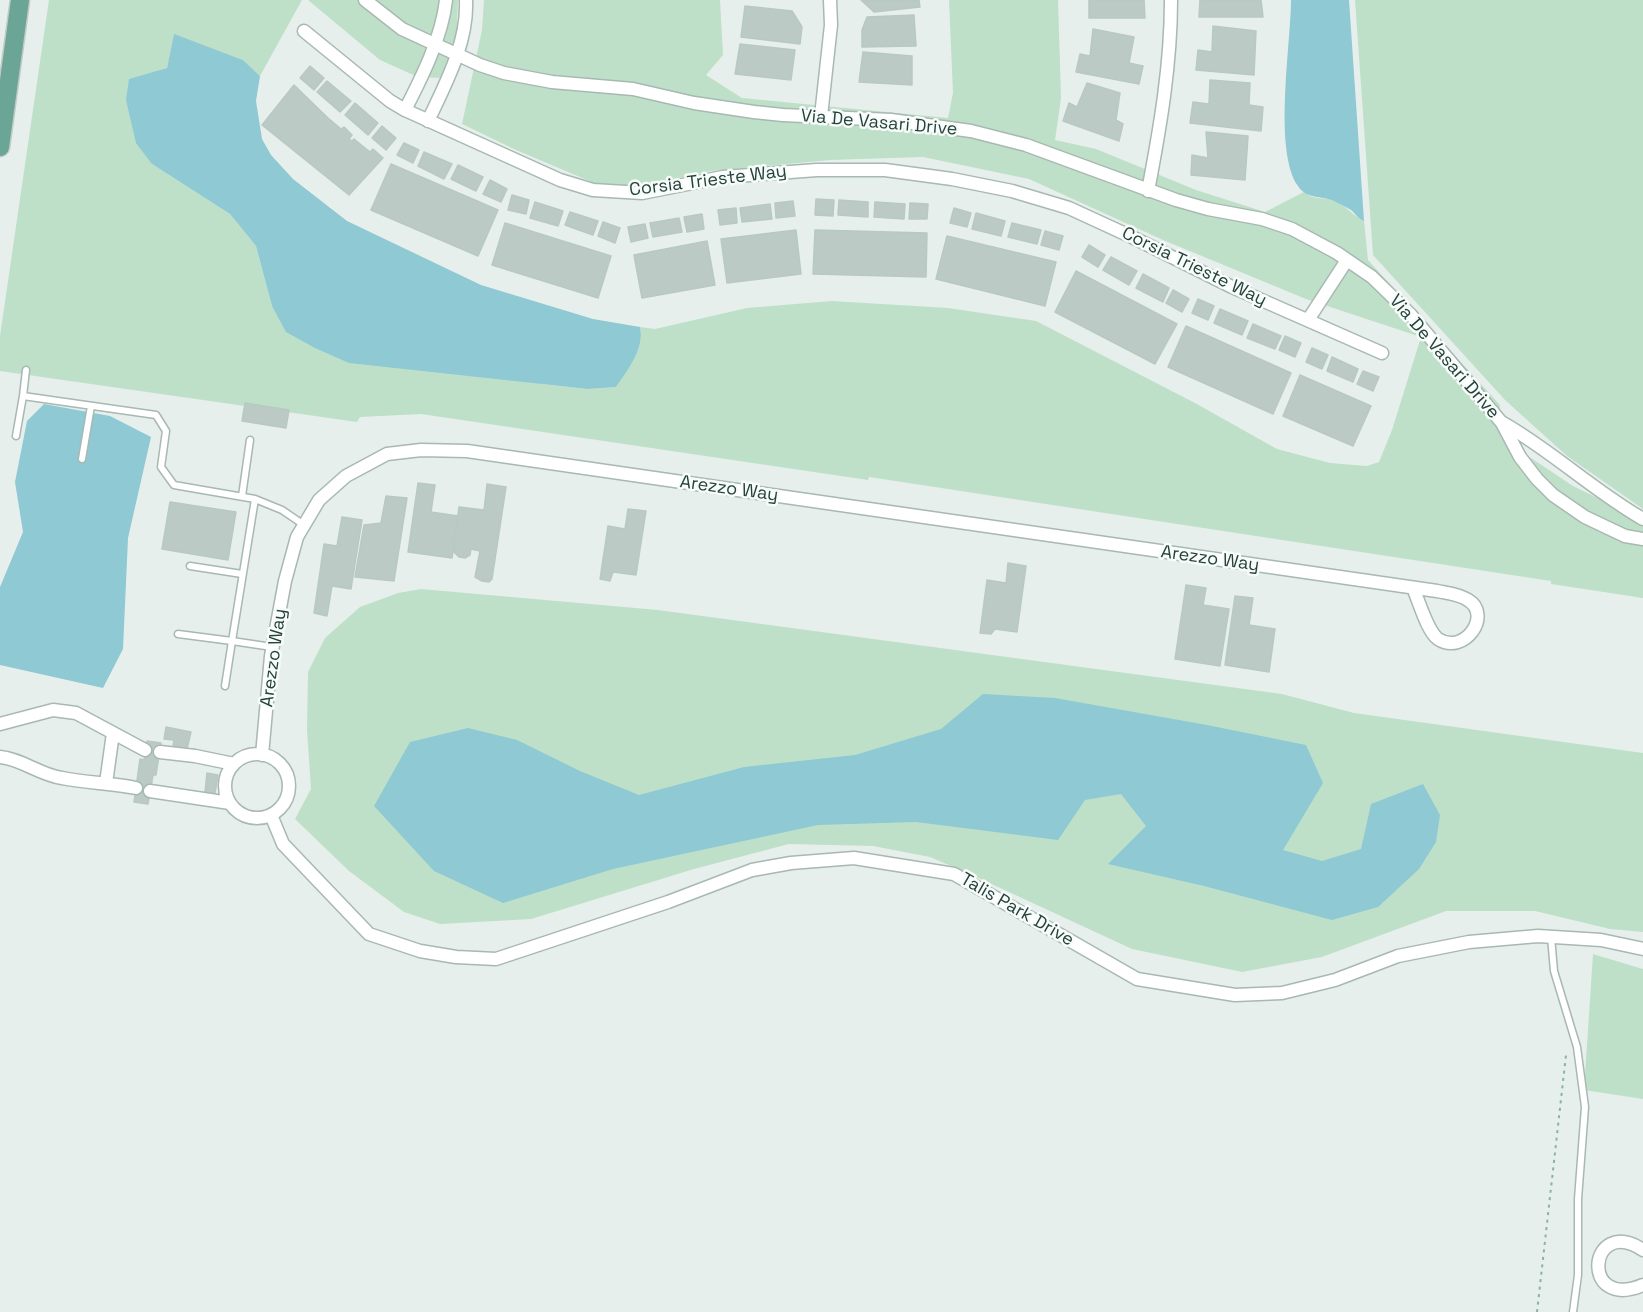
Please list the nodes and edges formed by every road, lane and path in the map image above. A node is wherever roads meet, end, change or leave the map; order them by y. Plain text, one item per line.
1 (20, 0) edge
2 (365, 0) edge
3 (446, 0) edge
4 (466, 0) edge
5 (830, 0) edge
6 (1171, 0) edge
7 (304, 31) dead end
8 (434, 43) junction
9 (457, 54) junction
10 (405, 110) junction
11 (821, 116) junction
12 (428, 121) junction
13 (0, 147) edge
14 (1148, 191) junction
15 (1347, 260) junction
16 (1308, 320) junction
17 (1382, 353) dead end
18 (26, 370) dead end
19 (22, 396) junction
20 (91, 405) junction
21 (1502, 423) junction
22 (16, 436) dead end
23 (250, 440) dead end
24 (82, 459) dead end
25 (242, 496) junction
26 (255, 499) junction
27 (1643, 519) edge
28 (304, 525) junction
29 (1643, 539) edge
30 (190, 566) dead end
31 (242, 574) junction
32 (1413, 588) junction
33 (178, 634) dead end
34 (232, 641) junction
35 (273, 647) junction
36 (225, 686) dead end
37 (0, 724) edge
38 (113, 733) junction
39 (146, 750) dead end
40 (160, 752) dead end
41 (262, 755) junction
42 (0, 757) edge
43 (234, 764) junction
44 (106, 783) junction
45 (136, 788) dead end
46 (150, 791) dead end
47 (230, 803) junction
48 (271, 815) junction
49 (1551, 937) junction
50 (1642, 945) edge
51 (1573, 1028) junction
52 (1643, 1250) edge
53 (1643, 1284) edge
54 (1537, 1312) edge
55 (1573, 1312) edge

1 - 13 main road
2 - 8 street, Via De Vasari Drive
3 - 8 street
4 - 9 street
5 - 11 street
6 - 14 street
7 - 10 street, Corsia Trieste Way
8 - 9 street, Via De Vasari Drive
8 - 10 street
9 - 11 street, Via De Vasari Drive
9 - 12 street
10 - 12 street, Corsia Trieste Way
11 - 14 street, Via De Vasari Drive
12 - 16 street, Corsia Trieste Way
14 - 15 street, Via De Vasari Drive
15 - 16 street
15 - 21 street, Via De Vasari Drive
16 - 17 street, Corsia Trieste Way
18 - 19 lane
19 - 20 lane
19 - 22 lane
20 - 24 lane
20 - 25 lane
21 - 27 street, Via De Vasari Drive
21 - 29 street, Via De Vasari Drive
23 - 25 lane
25 - 26 lane
26 - 28 lane
26 - 31 lane
28 - 32 street, Arezzo Way
28 - 35 street, Arezzo Way
30 - 31 lane
31 - 34 lane
32 - 32 street, Arezzo Way
33 - 34 lane
34 - 35 lane
34 - 36 lane
35 - 41 street, Arezzo Way
37 - 38 street
38 - 39 street
38 - 44 street
40 - 43 street
41 - 43 street
41 - 48 street
42 - 44 street
43 - 47 street
44 - 45 street
46 - 47 street
47 - 48 street
48 - 49 street, Talis Park Drive
49 - 50 street, Talis Park Drive
49 - 51 lane
51 - 54 path
51 - 55 lane
52 - 53 street

